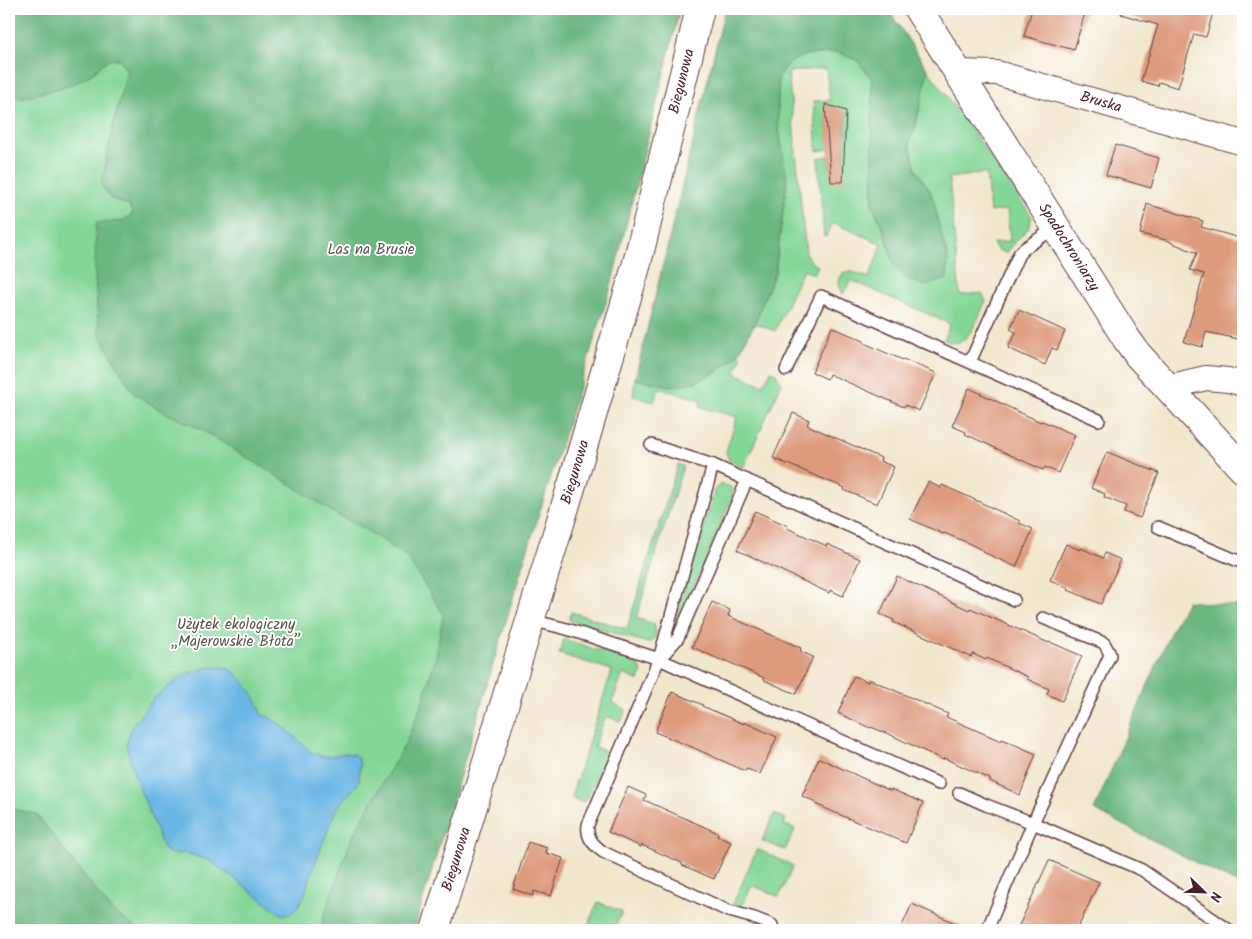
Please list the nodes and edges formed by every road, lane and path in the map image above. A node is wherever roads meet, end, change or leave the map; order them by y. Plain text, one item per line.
1 (700, 9) edge
2 (918, 9) edge
3 (957, 72) junction
4 (1243, 143) edge
5 (1056, 226) junction
6 (970, 362) junction
7 (786, 370) dead end
8 (1243, 384) edge
9 (1168, 387) junction
10 (1099, 420) dead end
11 (652, 444) dead end
12 (713, 465) junction
13 (1243, 469) edge
14 (747, 480) junction
15 (1158, 527) dead end
16 (1243, 563) edge
17 (1014, 600) dead end
18 (1044, 618) dead end
19 (531, 620) junction
20 (660, 659) junction
21 (940, 784) dead end
22 (959, 793) dead end
23 (1033, 823) junction
24 (772, 925) dead end
25 (435, 930) edge
26 (986, 930) edge
27 (1229, 930) edge

1 - 19 street, Biegunowa
2 - 3 street, Spadochroniarzy
3 - 4 street, Bruska
3 - 5 street, Spadochroniarzy
5 - 6 lane
5 - 9 street, Spadochroniarzy
6 - 7 lane
6 - 10 lane
8 - 9 street
9 - 13 street, Spadochroniarzy
11 - 12 lane
12 - 14 lane
12 - 20 lane
14 - 17 lane
14 - 20 lane
15 - 16 lane
18 - 23 lane
19 - 20 lane
19 - 25 street, Biegunowa
20 - 21 lane
20 - 24 lane
22 - 23 lane
23 - 26 lane
23 - 27 lane

